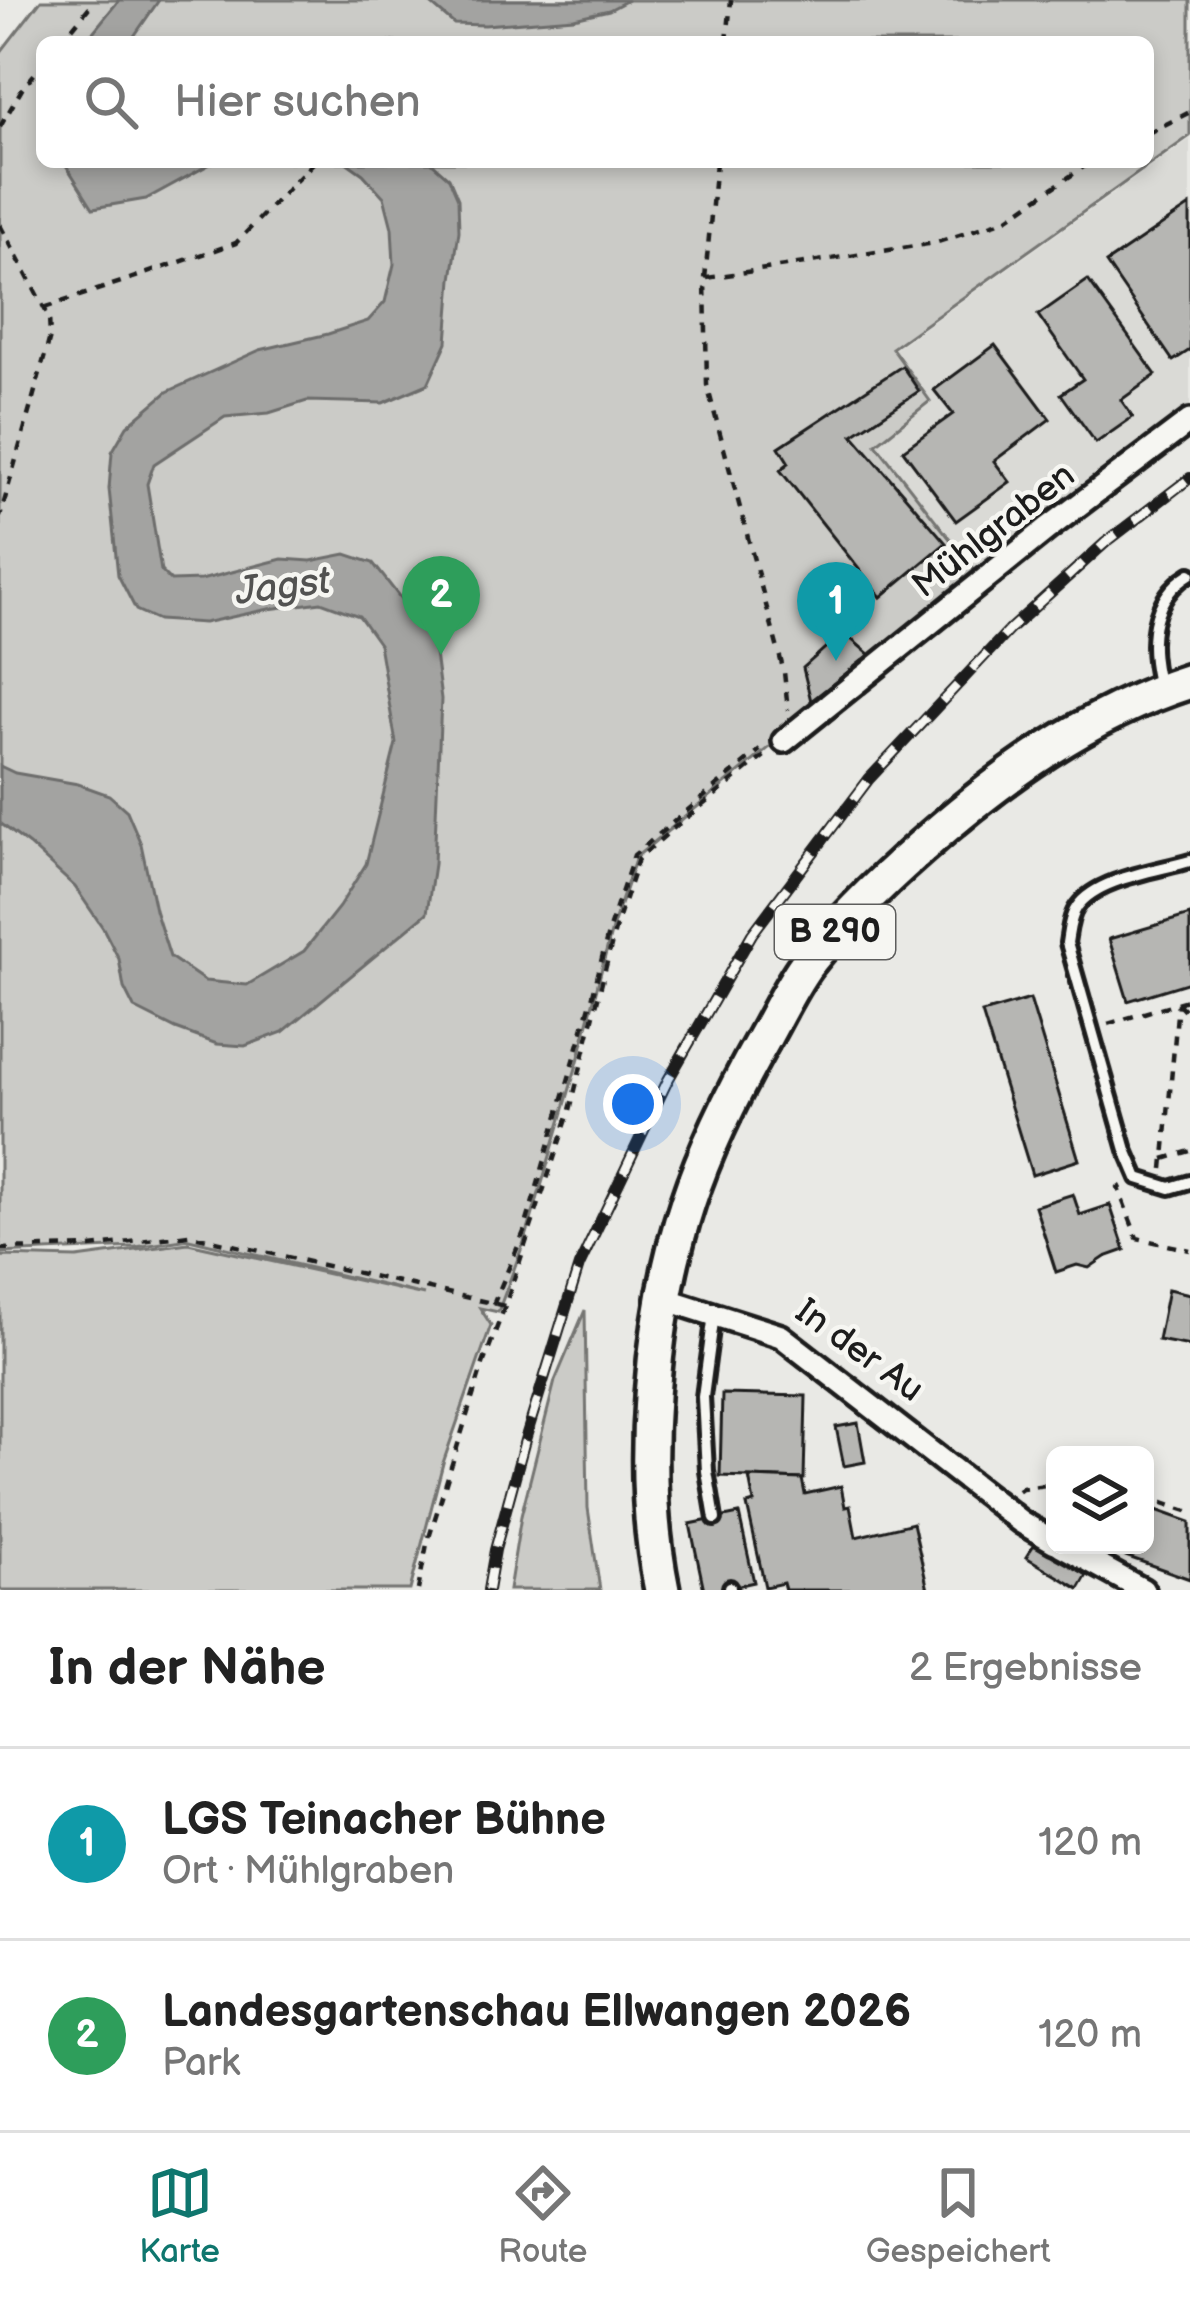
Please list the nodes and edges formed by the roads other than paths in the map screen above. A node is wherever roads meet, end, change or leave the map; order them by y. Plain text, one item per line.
1 (1190, 421) edge
2 (1190, 574) edge
3 (1175, 686) edge
4 (785, 735) road end
5 (1190, 861) edge
6 (1190, 1182) edge
7 (664, 1299) junction
8 (714, 1314) junction
9 (715, 1519) dead end
10 (1046, 1536) edge
11 (1078, 1554) edge
12 (662, 1590) edge
13 (1143, 1590) edge

1 - 4 street, Mühlgraben
2 - 3 lane
3 - 7 main road, B 290
5 - 6 lane
7 - 8 street, In der Au
7 - 12 main road, B 290
8 - 9 lane
8 - 10 street, In der Au
11 - 13 street, In der Au

